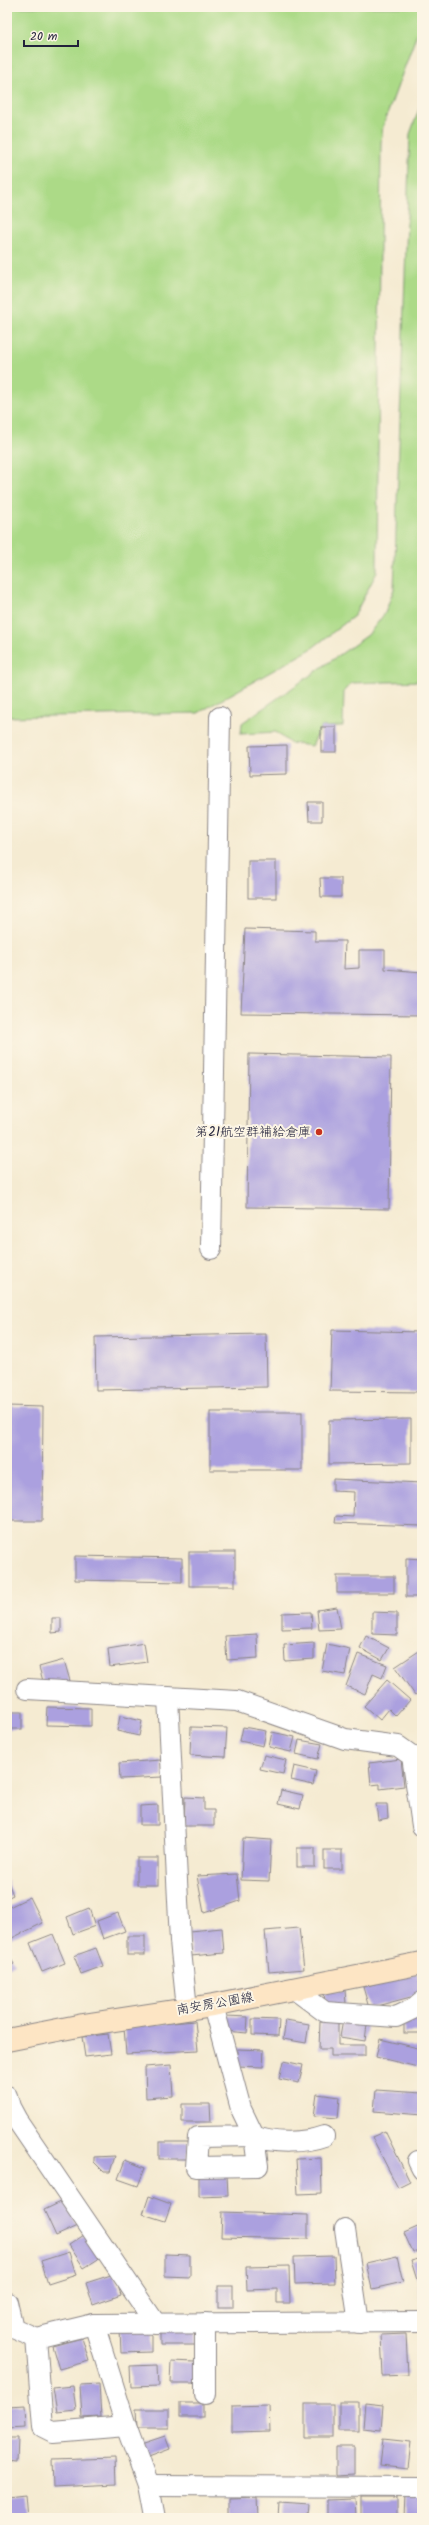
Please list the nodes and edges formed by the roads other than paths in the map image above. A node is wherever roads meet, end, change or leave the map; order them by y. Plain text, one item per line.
1 (220, 717) dead end
2 (211, 1249) dead end
3 (27, 1689) dead end
4 (168, 1697) junction
5 (422, 1826) edge
6 (422, 1963) edge
7 (294, 1989) junction
8 (422, 2002) edge
9 (213, 2005) junction
10 (187, 2009) junction
11 (7, 2040) edge
12 (8, 2105) edge
13 (324, 2136) dead end
14 (345, 2229) dead end
15 (7, 2302) edge
16 (422, 2322) edge
17 (205, 2323) junction
18 (359, 2323) junction
19 (94, 2324) junction
20 (156, 2324) junction
21 (36, 2338) junction
22 (205, 2394) dead end
23 (126, 2426) junction
24 (148, 2486) junction
25 (422, 2487) edge
26 (154, 2518) edge

1 - 2 street
3 - 4 street
4 - 5 street
4 - 10 street
6 - 7 main road, 南安房公園線
7 - 8 street
7 - 9 main road, 南安房公園線
9 - 10 main road, 南安房公園線
9 - 13 street
10 - 11 main road, 南安房公園線
12 - 20 street
14 - 18 street
15 - 21 street
16 - 18 street
17 - 18 street
17 - 20 street
17 - 22 street
19 - 20 street
19 - 21 street
19 - 23 street
21 - 23 street
23 - 24 street
24 - 25 street
24 - 26 street

